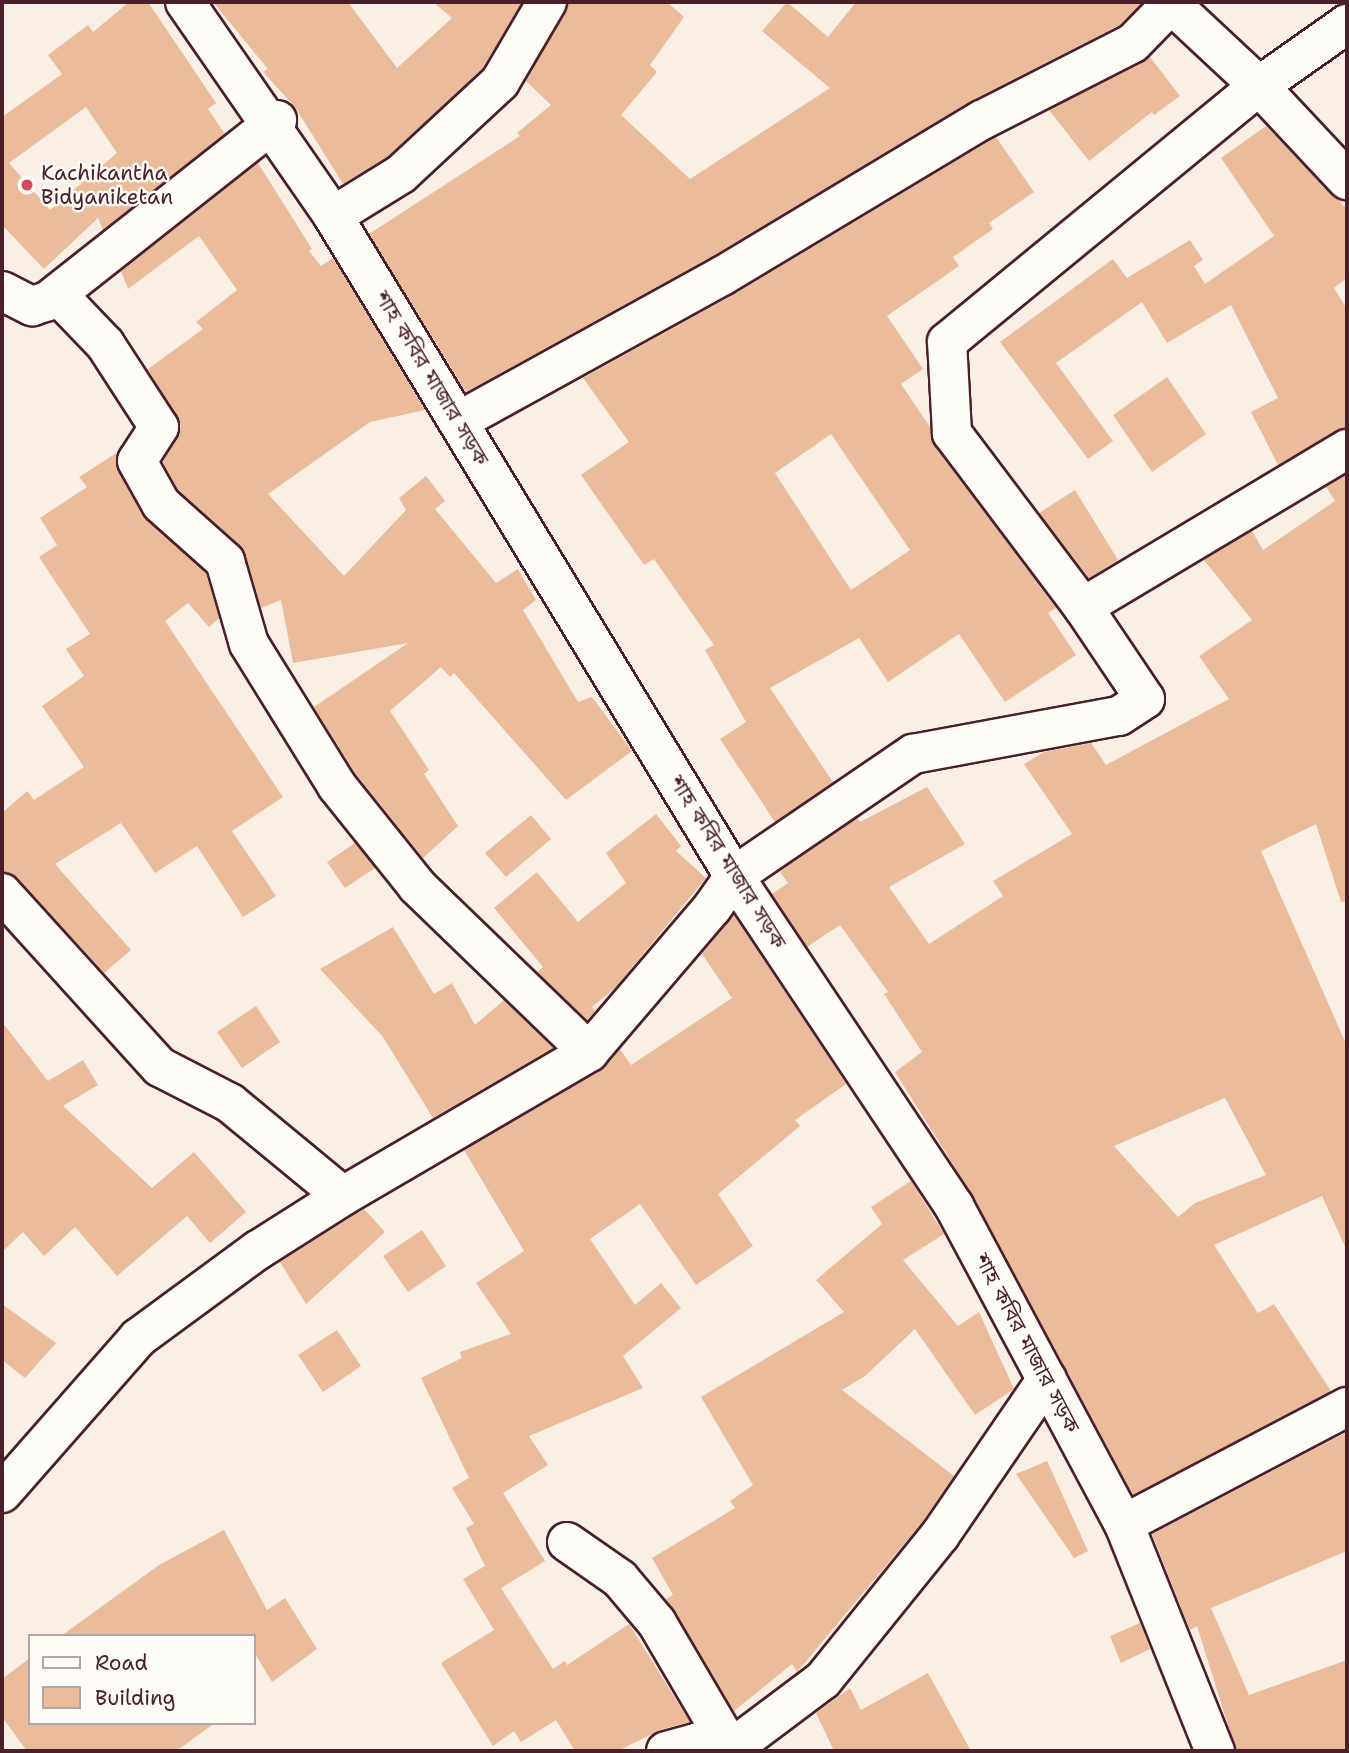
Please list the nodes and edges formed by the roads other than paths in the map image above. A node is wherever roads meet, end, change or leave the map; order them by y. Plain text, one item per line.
1 (185, 2) edge
2 (547, 2) edge
3 (1170, 3) edge
4 (1347, 24) edge
5 (1259, 86) junction
6 (273, 123) junction
7 (1347, 180) edge
8 (333, 216) junction
9 (2, 290) edge
10 (58, 295) junction
11 (458, 421) junction
12 (1347, 449) edge
13 (1083, 607) junction
14 (734, 876) junction
15 (2, 893) edge
16 (589, 1052) junction
17 (343, 1196) junction
18 (1047, 1379) junction
19 (1347, 1407) edge
20 (2, 1493) edge
21 (1124, 1524) junction
22 (567, 1542) dead end
23 (732, 1750) edge
24 (666, 1751) edge
25 (1215, 1751) edge

1 - 6 street, শাহ কবির মাজার সড়ক
2 - 8 street
3 - 5 street
3 - 11 street
4 - 5 street
5 - 7 street
5 - 13 street
6 - 8 street, শাহ কবির মাজার সড়ক
6 - 10 street
8 - 11 street, শাহ কবির মাজার সড়ক
9 - 10 street
10 - 16 street
11 - 14 street, শাহ কবির মাজার সড়ক
12 - 13 street
13 - 14 street
14 - 16 street
14 - 18 street, শাহ কবির মাজার সড়ক
15 - 17 street
16 - 17 street
17 - 20 street
18 - 21 street, শাহ কবির মাজার সড়ক
18 - 23 street
19 - 21 street
21 - 25 street, শাহ কবির মাজার সড়ক
22 - 23 street
23 - 24 street

